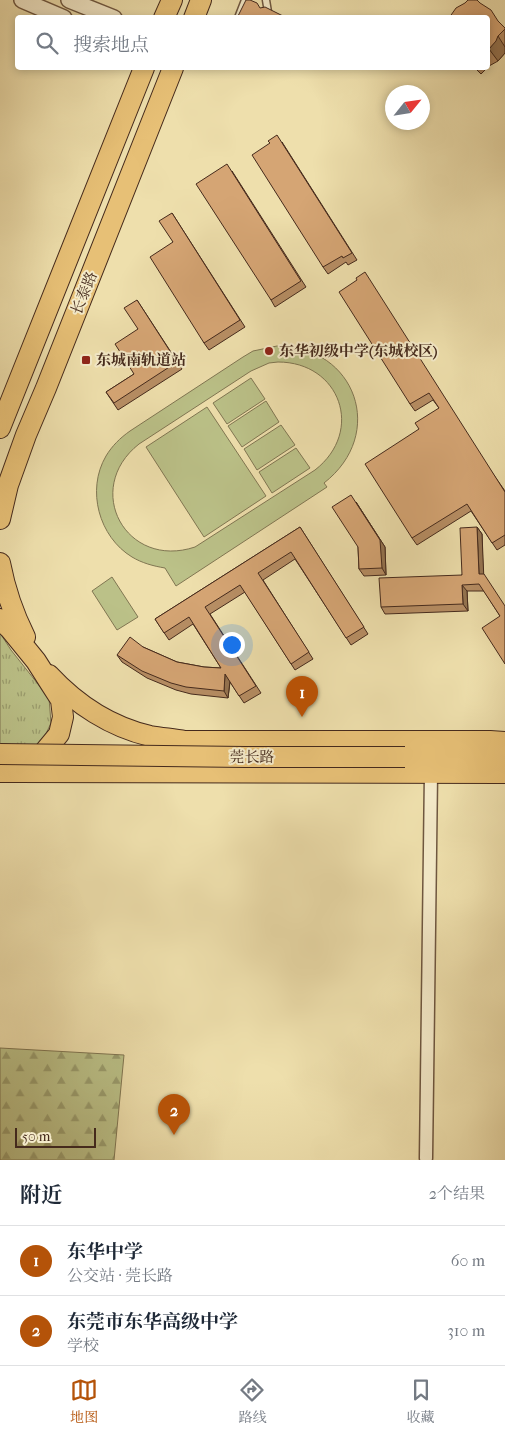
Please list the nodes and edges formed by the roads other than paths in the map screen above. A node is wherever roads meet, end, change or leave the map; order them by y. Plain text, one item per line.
1 (22, 0) edge
2 (69, 0) edge
3 (201, 0) edge
4 (245, 0) edge
5 (266, 0) edge
6 (268, 12) edge
7 (57, 15) edge
8 (106, 15) edge
9 (195, 15) edge
10 (239, 15) edge
11 (132, 70) edge
12 (143, 70) edge
13 (172, 70) edge
14 (130, 100) junction
15 (0, 428) edge
16 (0, 519) edge
17 (0, 563) edge
18 (0, 618) edge
19 (36, 661) junction
20 (505, 742) edge
21 (0, 754) edge
22 (505, 756) edge
23 (7, 772) edge
24 (431, 773) junction
25 (505, 773) edge
26 (426, 1158) dead end

1 - 7 street
2 - 8 street
3 - 9 main road
4 - 10 lane
5 - 6 lane
11 - 14 street
12 - 14 main road, 长泰路
13 - 16 main road, 长泰路
14 - 15 main road, 长泰路
17 - 19 main road
18 - 19 main road
19 - 20 main road, 莞长路
19 - 23 main road
21 - 22 main road, 莞长路, bridge
23 - 24 main road, 莞长路
24 - 25 main road, 莞长路
24 - 26 street

